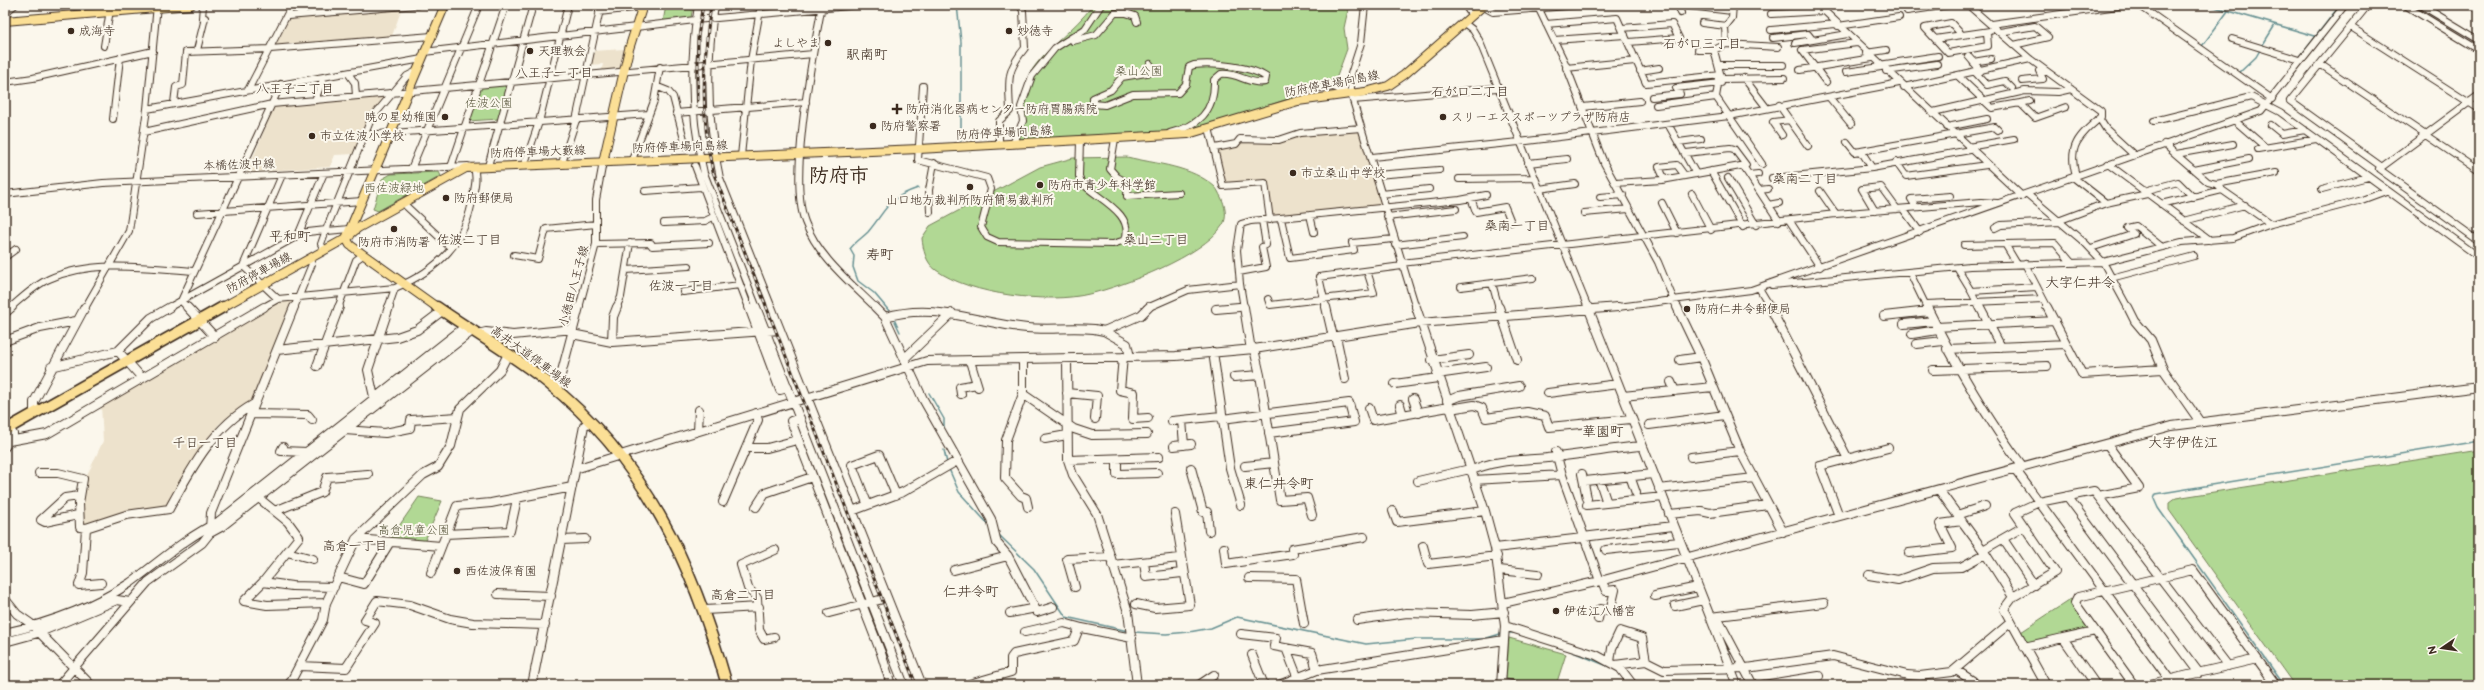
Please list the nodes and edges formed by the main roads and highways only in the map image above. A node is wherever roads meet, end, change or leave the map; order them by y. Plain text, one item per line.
1 (191, 5) edge
2 (445, 5) edge
3 (157, 6) edge
4 (643, 6) edge
5 (1483, 6) edge
6 (109, 10) edge
7 (5, 21) edge
8 (602, 162) junction
9 (474, 168) junction
10 (348, 233) junction
11 (7, 429) edge
12 (727, 685) edge

1 - 3 main road
2 - 10 main road
3 - 6 main road
4 - 8 main road
5 - 8 main road, 防府停車場向島線
6 - 7 main road
8 - 9 main road, 防府停車場大藪線
9 - 10 main road, 防府停車場大藪線
9 - 10 main road, 防府停車場大藪線
10 - 11 main road, 防府停車場線
10 - 12 main road, 高井大道停車場線

